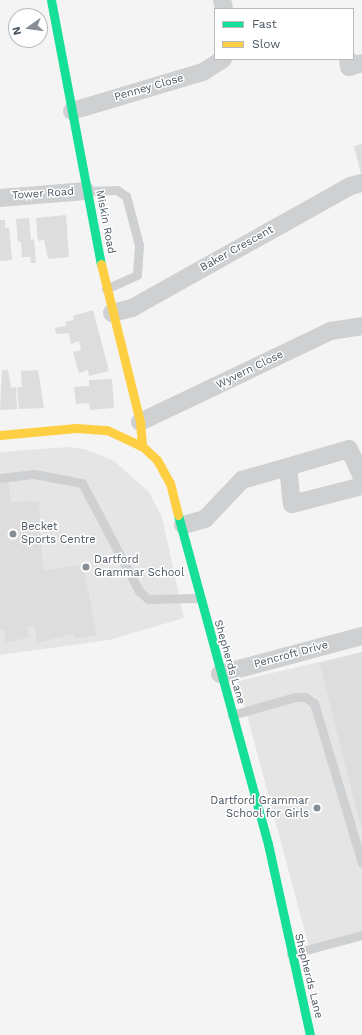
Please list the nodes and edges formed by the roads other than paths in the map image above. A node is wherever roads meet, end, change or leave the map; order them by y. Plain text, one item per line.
1 (51, 0) edge
2 (221, 60) edge
3 (348, 60) edge
4 (362, 63) edge
5 (72, 111) junction
6 (362, 183) edge
7 (86, 191) junction
8 (0, 198) edge
9 (106, 289) junction
10 (112, 313) junction
11 (362, 326) edge
12 (140, 422) junction
13 (0, 435) edge
14 (142, 446) junction
15 (288, 467) junction
16 (362, 477) edge
17 (0, 478) edge
18 (362, 486) edge
19 (183, 525) junction
20 (200, 598) junction
21 (362, 636) edge
22 (220, 674) junction
23 (232, 715) junction
24 (362, 863) edge
25 (362, 935) edge
26 (290, 954) junction
27 (310, 1035) edge

1 - 5 main road, Miskin Road
2 - 5 street, Penney Close
3 - 4 street
5 - 7 main road, Miskin Road
6 - 10 street, Baker Crescent
7 - 8 street, Tower Road
7 - 9 main road, Miskin Road
7 - 9 lane
9 - 10 main road, Miskin Road
10 - 12 main road, Miskin Road
11 - 12 street, Wyvern Close
12 - 14 main road, Miskin Road
13 - 14 main road, Shepherds Lane
14 - 19 main road, Shepherds Lane
15 - 16 street
15 - 18 street
15 - 19 street
17 - 20 lane
19 - 20 main road, Shepherds Lane
20 - 22 main road, Shepherds Lane
21 - 22 street, Pencroft Drive
22 - 23 main road, Shepherds Lane
23 - 24 lane
23 - 26 main road, Shepherds Lane
25 - 26 lane
26 - 27 main road, Shepherds Lane

